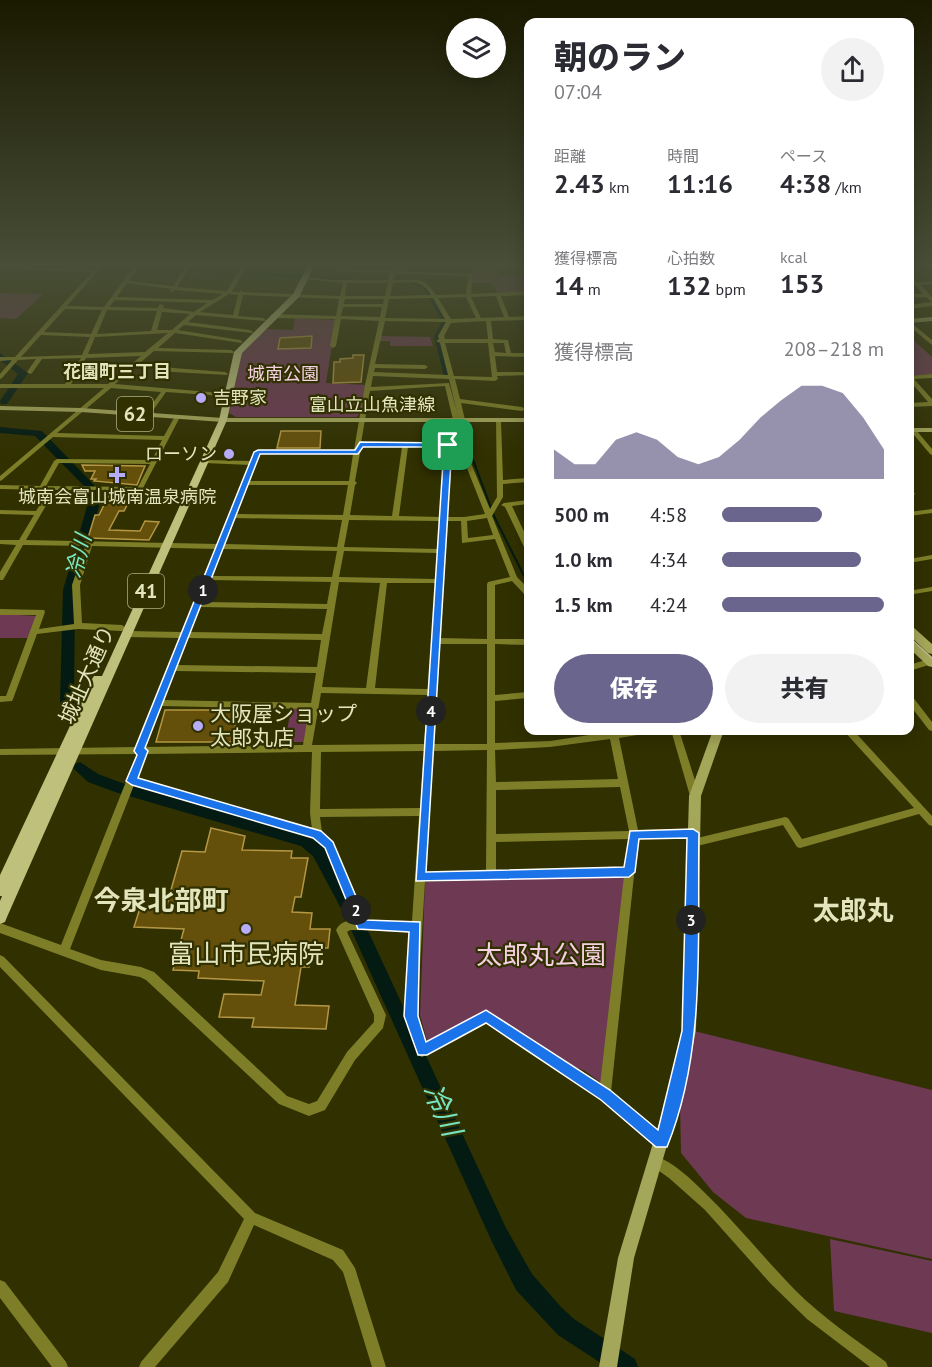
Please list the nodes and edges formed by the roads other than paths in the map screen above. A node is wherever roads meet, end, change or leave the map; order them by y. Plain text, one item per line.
1 (44, 329) edge
2 (96, 329) edge
3 (176, 329) edge
4 (226, 329) edge
5 (254, 329) edge
6 (258, 329) edge
7 (336, 329) edge
8 (380, 329) edge
9 (440, 329) edge
10 (488, 329) edge
11 (916, 329) edge
12 (154, 331) joint
13 (174, 331) junction
14 (250, 332) junction
15 (40, 333) junction
16 (93, 336) junction
17 (439, 341) junction
18 (489, 341) junction
19 (240, 342) junction
20 (932, 343) edge
21 (333, 346) dead end
22 (153, 349) junction
23 (231, 352) junction
24 (146, 354) junction
25 (492, 354) junction
26 (509, 354) junction
27 (524, 355) edge
28 (84, 357) junction
29 (0, 359) edge
30 (17, 359) junction
31 (39, 359) junction
32 (420, 361) dead end
33 (136, 363) junction
34 (374, 363) junction
35 (426, 367) dead end
36 (30, 372) dead end
37 (225, 374) junction
38 (371, 374) junction
39 (495, 374) junction
40 (524, 374) edge
41 (448, 375) junction
42 (932, 376) edge
43 (0, 377) edge
44 (914, 378) edge
45 (914, 383) edge
46 (0, 386) edge
47 (67, 386) junction
48 (109, 386) junction
49 (368, 389) junction
50 (165, 390) junction
51 (220, 395) junction
52 (458, 401) junction
53 (932, 404) edge
54 (914, 405) edge
55 (0, 408) edge
56 (522, 409) joint
57 (81, 410) junction
58 (147, 415) junction
59 (524, 416) edge
60 (177, 417) junction
61 (220, 420) junction
62 (362, 420) junction
63 (456, 420) junction
64 (498, 420) junction
65 (524, 420) edge
66 (914, 428) edge
67 (932, 430) edge
68 (914, 433) edge
69 (52, 435) junction
70 (165, 438) junction
71 (405, 445) junction
72 (448, 447) junction
73 (359, 448) junction
74 (932, 453) edge
75 (205, 461) junction
76 (154, 462) junction
77 (253, 463) junction
78 (0, 479) edge
79 (524, 480) edge
80 (501, 482) junction
81 (246, 483) junction
82 (354, 483) junction
83 (0, 487) edge
84 (42, 487) junction
85 (53, 488) junction
86 (524, 503) edge
87 (498, 504) junction
88 (508, 505) junction
89 (932, 511) edge
90 (0, 512) edge
91 (38, 513) junction
92 (914, 513) edge
93 (233, 516) junction
94 (489, 516) junction
95 (348, 517) junction
96 (395, 518) junction
97 (444, 519) junction
98 (464, 519) junction
99 (524, 536) edge
100 (497, 537) junction
101 (0, 542) edge
102 (22, 543) junction
103 (83, 544) junction
104 (163, 546) junction
105 (220, 547) junction
106 (342, 549) junction
107 (442, 551) junction
108 (932, 558) edge
109 (914, 560) edge
110 (1, 574) edge
111 (207, 578) junction
112 (514, 578) junction
113 (336, 579) junction
114 (384, 580) junction
115 (440, 581) junction
116 (524, 589) edge
117 (932, 590) edge
118 (914, 593) edge
119 (197, 604) junction
120 (331, 607) junction
121 (0, 612) edge
122 (78, 626) junction
123 (124, 631) junction
124 (34, 632) junction
125 (914, 634) edge
126 (185, 635) junction
127 (325, 637) junction
128 (435, 641) junction
129 (493, 642) junction
130 (524, 642) edge
131 (914, 646) edge
132 (932, 650) edge
133 (932, 662) edge
134 (914, 667) edge
135 (172, 668) junction
136 (320, 670) junction
137 (317, 690) junction
138 (370, 691) junction
139 (432, 692) junction
140 (524, 695) edge
141 (492, 698) junction
142 (0, 699) edge
143 (157, 703) junction
144 (914, 705) edge
145 (314, 706) junction
146 (932, 728) edge
147 (604, 735) edge
148 (613, 735) edge
149 (677, 735) edge
150 (717, 735) edge
151 (852, 735) edge
152 (492, 747) junction
153 (429, 748) junction
154 (312, 749) junction
155 (141, 751) junction
156 (0, 752) edge
157 (68, 752) junction
158 (132, 781) junction
159 (623, 783) junction
160 (492, 786) junction
161 (695, 796) junction
162 (921, 810) junction
163 (424, 812) junction
164 (315, 813) junction
165 (932, 822) edge
166 (317, 834) junction
167 (634, 834) junction
168 (491, 838) junction
169 (693, 838) junction
170 (5, 869) edge
171 (629, 872) junction
172 (491, 875) junction
173 (420, 877) junction
174 (0, 890) edge
175 (0, 917) edge
176 (363, 925) junction
177 (416, 926) junction
178 (0, 928) edge
179 (64, 951) junction
180 (0, 960) edge
181 (606, 1095) junction
182 (662, 1142) junction
183 (656, 1162) junction
184 (251, 1217) junction
185 (0, 1287) edge
186 (61, 1367) edge
187 (146, 1367) edge
188 (379, 1367) edge
189 (608, 1367) edge
190 (881, 1367) edge

1 - 15 street
2 - 16 street
3 - 13 street
4 - 14 street
5 - 14 highway, 城址大通り / 41
6 - 61 highway, 城址大通り / 41
7 - 21 street
8 - 34 street
9 - 17 street
10 - 18 street
11 - 20 street
12 - 13 street
12 - 16 street
13 - 19 street
13 - 22 street
14 - 19 highway, 城址大通り / 41
15 - 16 street
15 - 30 street
16 - 28 street
17 - 18 street
17 - 41 street
18 - 25 street
18 - 26 street
19 - 23 highway, 城址大通り / 41
22 - 23 street
22 - 24 street
23 - 37 highway, 城址大通り / 41
24 - 28 street
24 - 33 street
25 - 26 street
25 - 39 street
26 - 27 street
28 - 31 street
28 - 47 street
29 - 30 street
30 - 31 street
30 - 43 street
31 - 36 street
32 - 34 street
33 - 37 street
33 - 48 street
34 - 35 street
34 - 38 street
37 - 51 highway, 城址大通り / 41
38 - 41 street
38 - 49 street
39 - 40 street
39 - 41 street
41 - 52 street
42 - 44 street
45 - 53 street
46 - 47 street
47 - 48 street
48 - 50 street
48 - 57 street
49 - 62 street
49 - 63 street
50 - 51 street
50 - 58 street
51 - 61 highway, 城址大通り / 41
52 - 56 street
52 - 63 street
53 - 54 street
55 - 57 main road, 62
56 - 59 street
57 - 58 main road, 62
57 - 69 street
58 - 60 main road, 62
60 - 61 main road, 62
60 - 70 street
61 - 62 main road, 富山立山魚津線
61 - 75 highway, 城址大通り / 41
61 - 104 highway, 城址大通り / 41
62 - 63 main road, 富山立山魚津線
62 - 73 street
63 - 64 main road, 富山立山魚津線
63 - 72 street
64 - 65 main road, 富山立山魚津線
64 - 80 street
66 - 67 main road
68 - 74 street
69 - 70 street
69 - 78 street
70 - 76 street
71 - 72 street
71 - 73 street
71 - 96 street
72 - 94 street
72 - 97 street
73 - 77 street
73 - 82 street
75 - 77 street
75 - 104 highway, 城址大通り / 41
76 - 84 street
76 - 85 street
77 - 81 street
79 - 80 street
80 - 87 street
81 - 82 street
81 - 93 street
82 - 95 street
83 - 84 street
84 - 85 street
85 - 91 street
86 - 88 street
87 - 88 street
87 - 94 street
88 - 99 street
89 - 92 street
90 - 91 street
91 - 102 street
93 - 95 street
93 - 105 street
94 - 98 street
94 - 100 street
95 - 96 street
95 - 106 street
96 - 97 street
97 - 98 street
97 - 107 street
98 - 100 street
100 - 112 street
101 - 102 street
102 - 103 street
102 - 110 street
103 - 104 street
103 - 122 street
104 - 105 street
104 - 123 highway, 城址大通り / 41
105 - 106 street
105 - 111 street
106 - 107 street
106 - 113 street
107 - 115 street
108 - 109 street
111 - 113 street
111 - 119 street
112 - 116 street
112 - 129 street
113 - 114 street
113 - 120 street
114 - 115 street
114 - 138 street
115 - 128 street
117 - 118 street
119 - 120 street
119 - 126 street
120 - 127 street
121 - 124 street
122 - 123 street
122 - 124 street
123 - 126 street
123 - 157 highway, 城址大通り / 41
124 - 142 street
125 - 132 main road
126 - 127 street
126 - 135 street
127 - 136 street
128 - 129 street
128 - 139 street
129 - 130 street
129 - 141 street
131 - 133 main road
133 - 134 street
135 - 136 street
135 - 143 street
136 - 137 street
137 - 138 street
137 - 145 street
138 - 139 street
139 - 153 street
140 - 141 street
141 - 152 street
143 - 145 street
143 - 155 street
144 - 146 street
145 - 154 street
147 - 152 street
148 - 159 street
149 - 161 street
150 - 161 main road
151 - 162 street
152 - 153 street
152 - 160 street
153 - 154 street
153 - 163 street
154 - 155 street
154 - 164 street
155 - 157 street
155 - 158 street
156 - 157 street
157 - 170 highway, 城址大通り / 41
157 - 175 highway, 城址大通り / 41
158 - 166 street
158 - 179 street
159 - 160 street
159 - 167 street
160 - 168 street
161 - 169 main road
162 - 165 street
162 - 169 street
163 - 164 street
163 - 173 street
164 - 166 street
166 - 176 street
167 - 168 street
167 - 169 street
167 - 171 street
168 - 172 street
169 - 182 main road
170 - 174 highway, 城址大通り / 41
171 - 172 street
171 - 181 street
172 - 173 street
173 - 177 street
176 - 177 street
176 - 179 street
177 - 181 street
178 - 179 street
180 - 184 street
181 - 182 street
182 - 183 main road
183 - 189 main road
183 - 190 street
184 - 187 street
184 - 188 street
185 - 186 street

